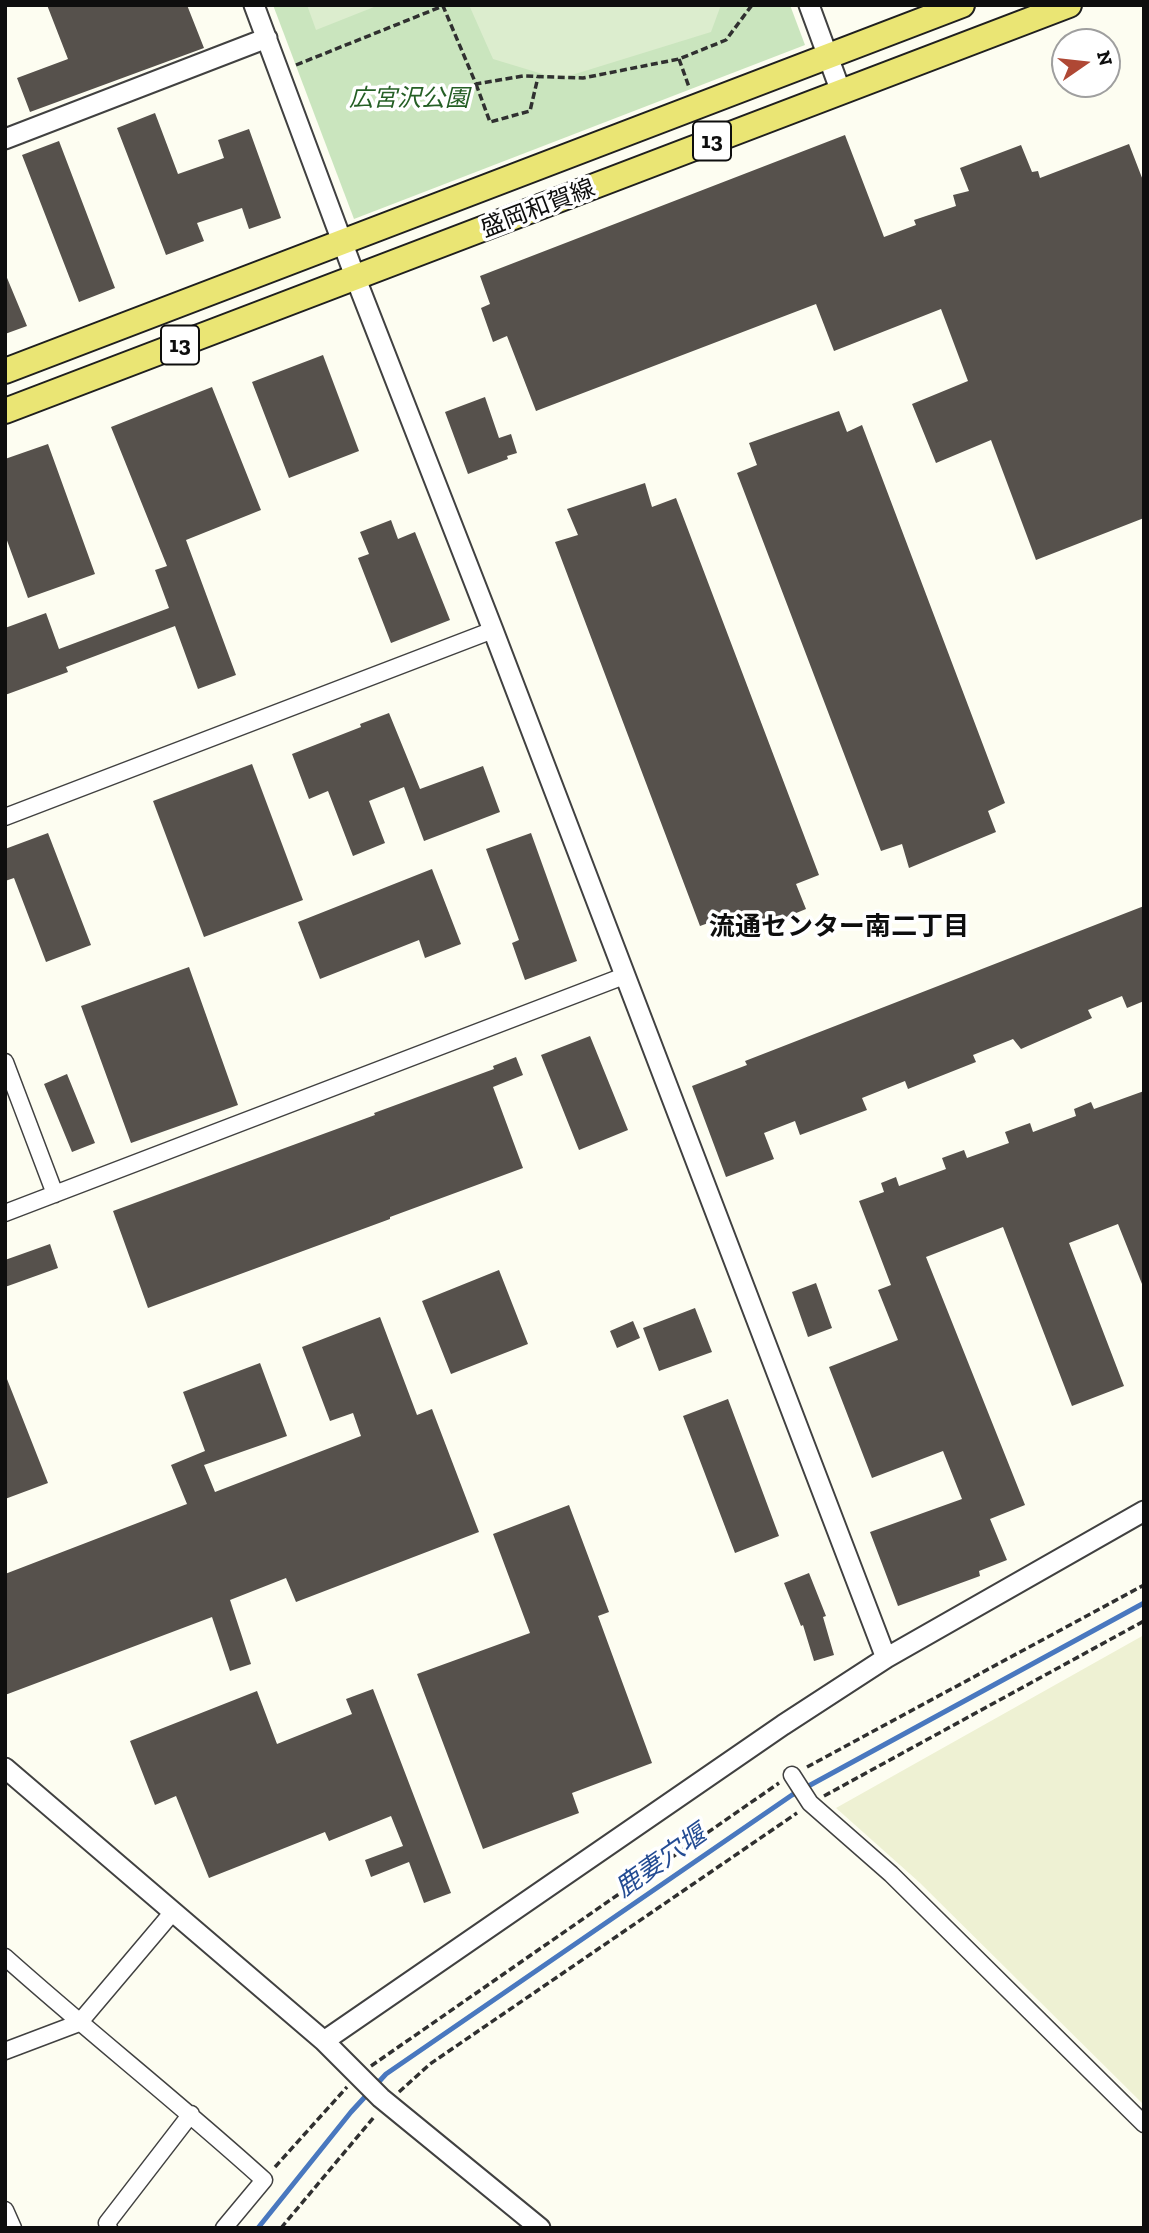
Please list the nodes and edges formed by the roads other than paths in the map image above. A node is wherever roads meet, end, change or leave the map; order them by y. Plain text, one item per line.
1 (254, 5) edge
2 (809, 5) edge
3 (962, 5) edge
4 (1069, 5) edge
5 (267, 38) junction
6 (828, 56) junction
7 (841, 92) junction
8 (5, 139) edge
9 (342, 242) junction
10 (356, 279) junction
11 (5, 371) edge
12 (5, 411) edge
13 (493, 630) junction
14 (5, 817) edge
15 (624, 976) junction
16 (5, 1062) edge
17 (55, 1194) junction
18 (5, 1213) edge
19 (1144, 1511) edge
20 (886, 1658) junction
21 (5, 1768) edge
22 (801, 1788) road end
23 (173, 1913) junction
24 (5, 1957) edge
25 (79, 2023) junction
26 (324, 2041) junction
27 (5, 2051) edge
28 (191, 2114) junction
29 (1144, 2124) edge
30 (5, 2210) edge
31 (13, 2228) edge
32 (108, 2228) edge
33 (224, 2228) edge
34 (540, 2228) edge

1 - 5 street
2 - 6 street
3 - 6 main road, 盛岡和賀線 / 13
4 - 7 main road, 盛岡和賀線 / 13
5 - 8 street
5 - 9 street
6 - 7 street
6 - 9 main road, 盛岡和賀線 / 13
7 - 10 main road, 盛岡和賀線 / 13
9 - 10 street
9 - 11 main road, 盛岡和賀線 / 13
10 - 12 main road, 盛岡和賀線 / 13
10 - 13 street
13 - 14 street
13 - 15 street
15 - 17 street
15 - 20 street
16 - 17 street
17 - 18 street
19 - 20 street
20 - 26 street
21 - 23 street
22 - 29 street
23 - 25 street
23 - 26 street
24 - 25 street
25 - 27 street
25 - 28 street
26 - 34 street
28 - 32 street
28 - 33 street
30 - 31 street

